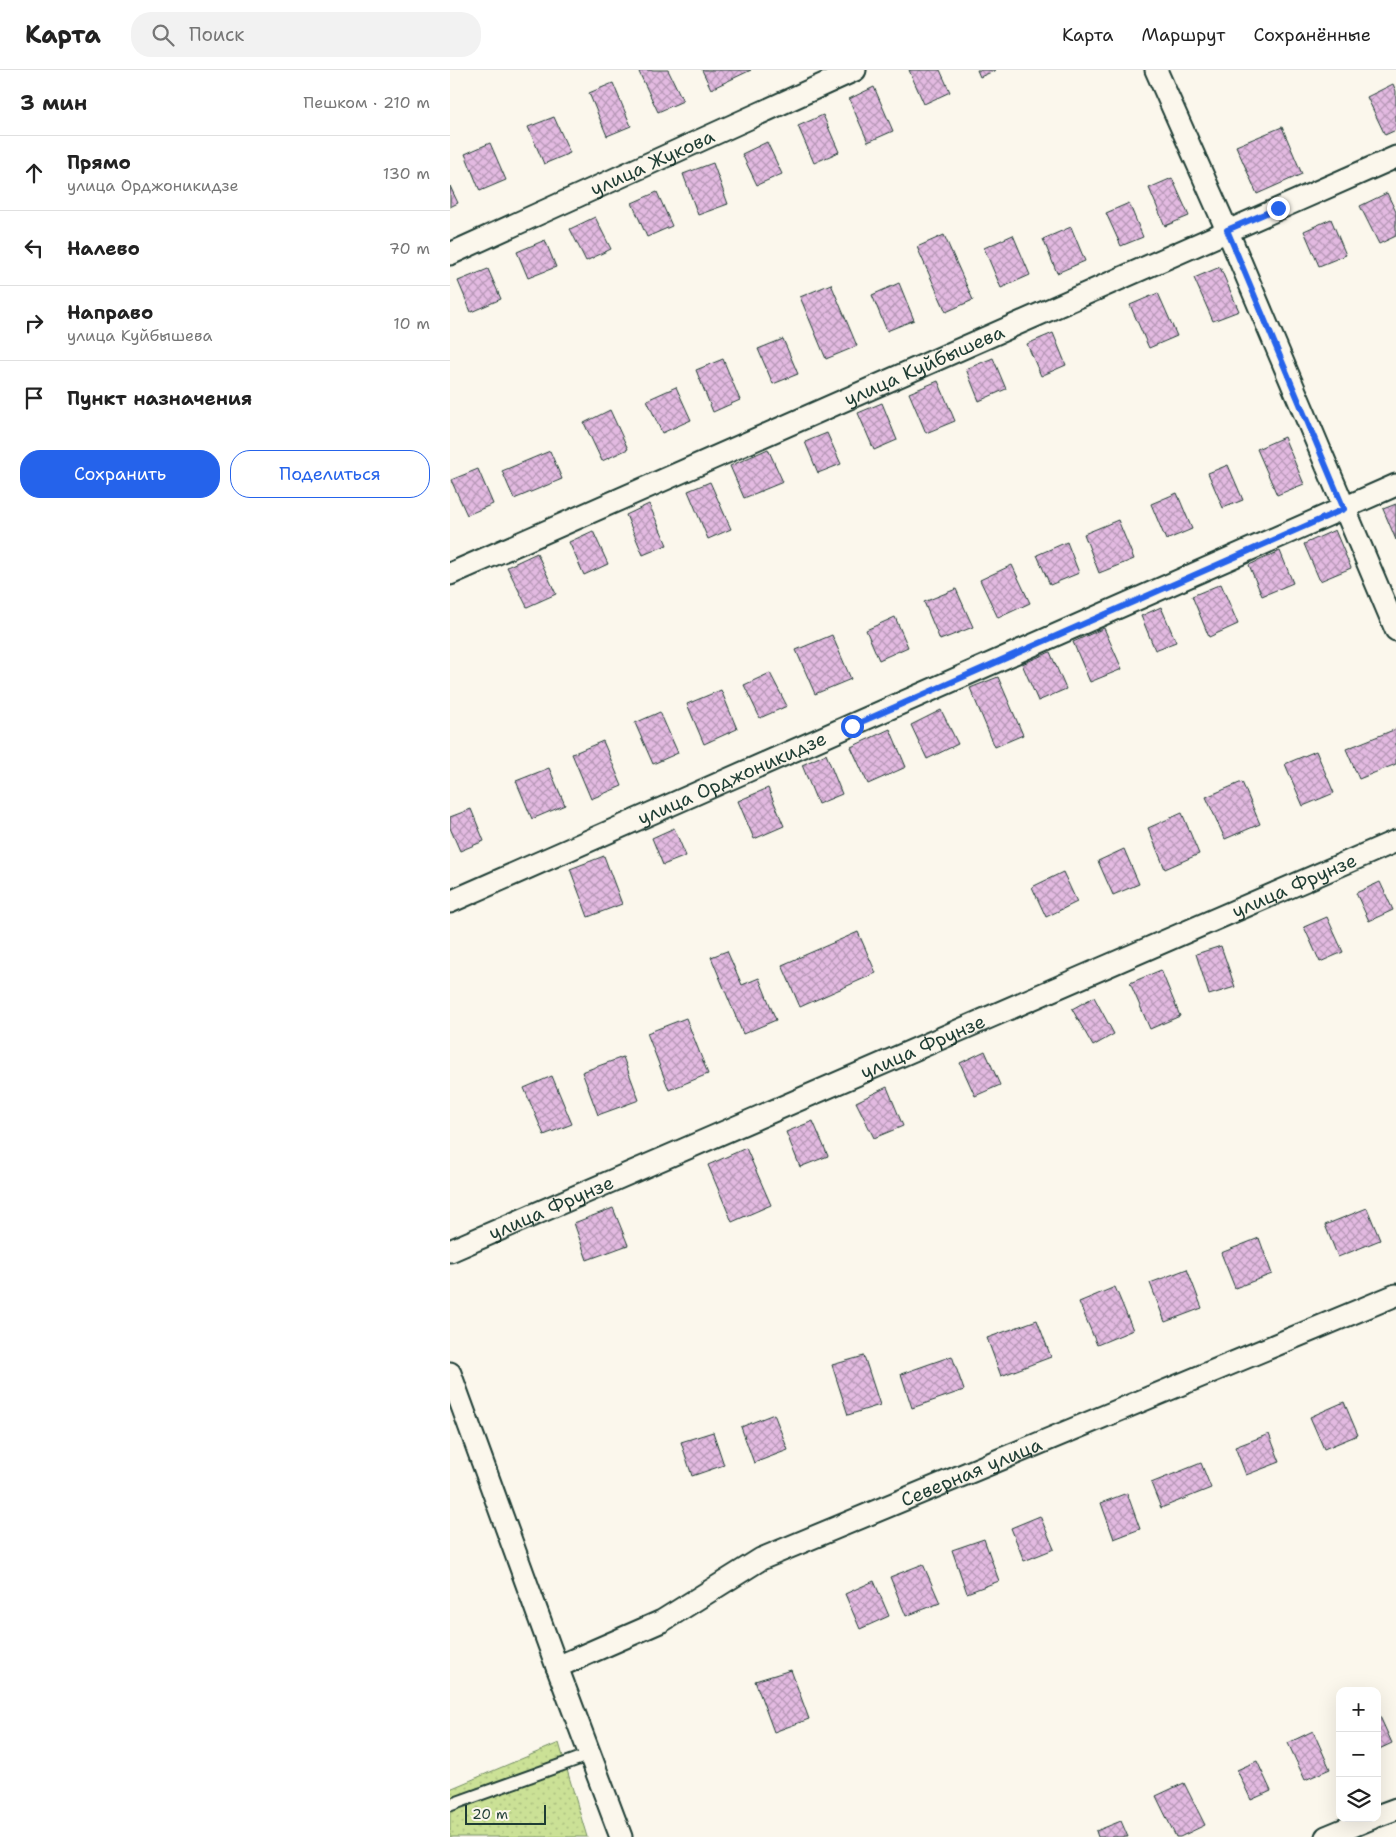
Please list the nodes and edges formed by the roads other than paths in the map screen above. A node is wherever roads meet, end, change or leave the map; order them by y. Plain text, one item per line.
1 (855, 70) edge
2 (1156, 70) edge
3 (1396, 157) edge
4 (1227, 230) junction
5 (450, 254) edge
6 (1396, 485) edge
7 (1344, 509) junction
8 (450, 574) edge
9 (1396, 630) edge
10 (1396, 841) edge
11 (450, 902) edge
12 (450, 1250) edge
13 (1396, 1295) edge
14 (450, 1373) edge
15 (557, 1667) junction
16 (589, 1755) junction
17 (450, 1805) edge
18 (1396, 1808) edge
19 (1381, 1814) edge
20 (1362, 1822) edge
21 (621, 1837) edge
22 (1326, 1837) edge

1 - 5 street, улица Жукова
2 - 4 street
3 - 4 street, улица Куйбышева
4 - 7 street
4 - 8 street, улица Куйбышева
6 - 7 street, улица Орджоникидзе
7 - 9 street
7 - 11 street, улица Орджоникидзе
10 - 12 street, улица Фрунзе
13 - 15 street, Северная улица
14 - 15 street
15 - 16 street
16 - 17 lane
16 - 21 street
18 - 19 street
20 - 22 street

